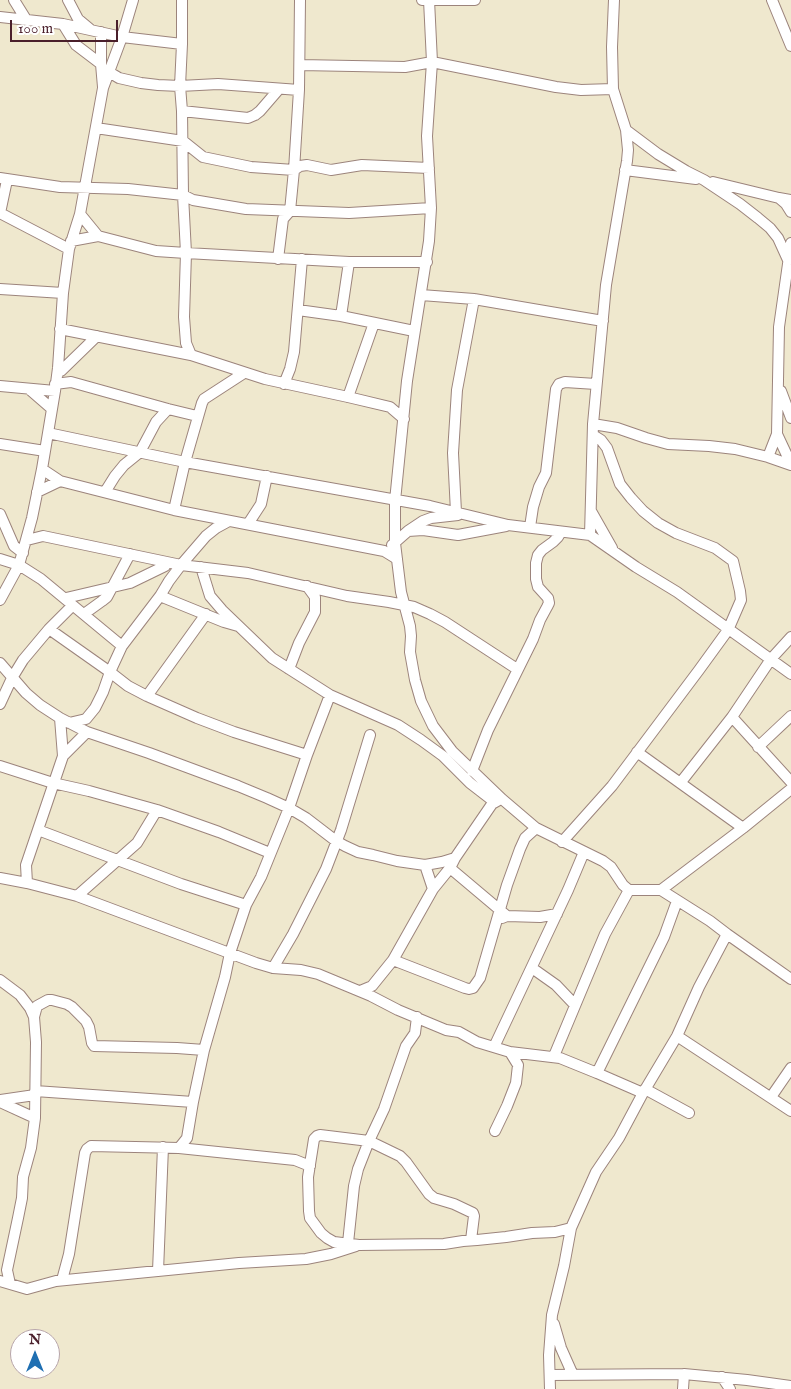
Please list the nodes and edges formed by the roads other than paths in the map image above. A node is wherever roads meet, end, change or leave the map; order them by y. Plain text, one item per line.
1 (14, 0) edge
2 (68, 0) edge
3 (133, 0) edge
4 (182, 0) edge
5 (300, 0) edge
6 (427, 0) edge
7 (475, 0) edge
8 (614, 0) edge
9 (772, 0) edge
10 (0, 17) edge
11 (27, 21) junction
12 (63, 24) junction
13 (97, 32) junction
14 (122, 37) junction
15 (182, 44) junction
16 (791, 46) edge
17 (432, 62) junction
18 (101, 64) junction
19 (300, 64) junction
20 (109, 72) junction
21 (180, 86) junction
22 (103, 88) junction
23 (279, 89) junction
24 (614, 89) junction
25 (299, 90) junction
26 (182, 111) junction
27 (96, 128) junction
28 (626, 130) junction
29 (183, 140) junction
30 (429, 168) junction
31 (294, 170) junction
32 (625, 170) junction
33 (3, 179) edge
34 (704, 180) junction
35 (85, 187) junction
36 (183, 195) junction
37 (779, 198) junction
38 (791, 200) edge
39 (431, 208) junction
40 (290, 210) junction
41 (791, 212) edge
42 (0, 213) edge
43 (80, 214) junction
44 (98, 236) junction
45 (791, 243) edge
46 (70, 245) junction
47 (186, 253) junction
48 (278, 259) junction
49 (302, 259) junction
50 (788, 260) junction
51 (349, 262) junction
52 (427, 262) junction
53 (0, 289) edge
54 (63, 292) junction
55 (421, 295) junction
56 (474, 299) junction
57 (298, 310) junction
58 (341, 316) junction
59 (603, 321) junction
60 (374, 324) junction
61 (60, 329) junction
62 (414, 332) junction
63 (96, 336) junction
64 (186, 343) junction
65 (178, 353) junction
66 (191, 355) junction
67 (59, 369) junction
68 (244, 373) junction
69 (71, 382) junction
70 (284, 384) junction
71 (596, 384) junction
72 (778, 385) junction
73 (0, 386) edge
74 (55, 388) junction
75 (29, 389) junction
76 (348, 397) junction
77 (405, 404) junction
78 (390, 408) junction
79 (52, 409) junction
80 (168, 409) junction
81 (197, 416) junction
82 (791, 418) edge
83 (404, 419) junction
84 (593, 429) junction
85 (48, 433) junction
86 (777, 434) junction
87 (0, 444) edge
88 (45, 451) junction
89 (140, 452) junction
90 (768, 457) junction
91 (185, 462) junction
92 (791, 464) edge
93 (42, 469) junction
94 (267, 476) junction
95 (60, 481) junction
96 (37, 492) junction
97 (105, 492) junction
98 (395, 501) junction
99 (174, 510) junction
100 (590, 510) junction
101 (460, 513) junction
102 (0, 514) edge
103 (32, 518) junction
104 (227, 522) junction
105 (248, 524) junction
106 (508, 525) junction
107 (530, 527) junction
108 (408, 531) junction
109 (560, 532) junction
110 (44, 536) junction
111 (590, 536) junction
112 (27, 540) junction
113 (395, 543) junction
114 (384, 551) junction
115 (614, 552) junction
116 (23, 553) junction
117 (130, 554) junction
118 (0, 559) edge
119 (397, 559) junction
120 (165, 564) junction
121 (19, 565) junction
122 (181, 565) junction
123 (201, 567) junction
124 (169, 581) junction
125 (306, 586) junction
126 (111, 588) junction
127 (401, 592) junction
128 (160, 596) junction
129 (1, 598) edge
130 (69, 602) junction
131 (389, 602) junction
132 (404, 605) junction
133 (84, 614) junction
134 (206, 614) junction
135 (239, 626) junction
136 (50, 629) junction
137 (728, 630) junction
138 (791, 637) edge
139 (122, 646) junction
140 (771, 659) junction
141 (0, 663) edge
142 (289, 669) junction
143 (517, 669) junction
144 (110, 672) junction
145 (791, 674) edge
146 (12, 678) junction
147 (330, 695) junction
148 (147, 696) junction
149 (0, 704) edge
150 (791, 716) edge
151 (86, 718) junction
152 (732, 718) junction
153 (65, 721) junction
154 (85, 732) junction
155 (370, 735) dead end
156 (758, 747) junction
157 (637, 752) junction
158 (308, 755) junction
159 (62, 756) junction
160 (0, 766) edge
161 (472, 771) junction
162 (681, 782) junction
163 (791, 782) edge
164 (53, 783) junction
165 (791, 789) edge
166 (495, 798) junction
167 (289, 808) junction
168 (157, 810) junction
169 (536, 828) junction
170 (743, 828) junction
171 (38, 830) junction
172 (341, 830) junction
173 (327, 833) junction
174 (336, 841) junction
175 (562, 842) junction
176 (584, 852) junction
177 (270, 853) junction
178 (118, 861) junction
179 (452, 863) junction
180 (26, 865) junction
181 (425, 865) junction
182 (0, 878) edge
183 (12, 880) junction
184 (27, 883) junction
185 (433, 889) junction
186 (630, 890) junction
187 (661, 890) junction
188 (77, 896) junction
189 (677, 901) junction
190 (246, 905) junction
191 (557, 914) junction
192 (502, 915) junction
193 (540, 917) junction
194 (550, 928) junction
195 (727, 934) junction
196 (230, 953) junction
197 (392, 960) junction
198 (274, 968) junction
199 (532, 968) junction
200 (791, 979) edge
201 (0, 980) edge
202 (372, 991) junction
203 (576, 1005) junction
204 (34, 1017) junction
205 (417, 1017) junction
206 (677, 1036) junction
207 (494, 1047) junction
208 (204, 1050) junction
209 (510, 1052) junction
210 (528, 1055) junction
211 (554, 1056) junction
212 (518, 1065) junction
213 (791, 1068) edge
214 (597, 1073) junction
215 (35, 1074) junction
216 (54, 1091) junction
217 (644, 1091) junction
218 (35, 1093) junction
219 (772, 1097) junction
220 (0, 1101) edge
221 (193, 1102) junction
222 (791, 1111) edge
223 (689, 1113) dead end
224 (35, 1118) junction
225 (495, 1131) dead end
226 (187, 1138) junction
227 (369, 1141) junction
228 (163, 1147) junction
229 (179, 1148) junction
230 (191, 1149) junction
231 (310, 1166) junction
232 (571, 1228) junction
233 (555, 1232) junction
234 (471, 1240) junction
235 (348, 1243) junction
236 (359, 1245) junction
237 (568, 1245) junction
238 (158, 1271) junction
239 (4, 1274) edge
240 (62, 1280) junction
241 (5, 1283) edge
242 (552, 1316) junction
243 (684, 1374) junction
244 (550, 1375) junction
245 (573, 1375) junction
246 (722, 1377) junction
247 (748, 1380) junction
248 (791, 1386) edge
249 (550, 1389) edge
250 (683, 1389) edge
251 (730, 1389) edge
252 (741, 1389) edge

1 - 11 street
2 - 13 street
3 - 14 street
4 - 15 street
5 - 19 street
6 - 7 street
6 - 17 street
8 - 24 street
9 - 16 street
10 - 11 street
11 - 12 street
12 - 13 street
12 - 18 street
13 - 14 street
13 - 18 street
14 - 15 street
14 - 20 street
15 - 21 street
17 - 19 street
17 - 24 street
17 - 30 street
18 - 22 street
19 - 25 street
20 - 21 street
20 - 22 street
21 - 23 street
21 - 26 street
22 - 27 street
23 - 25 street
23 - 26 street
24 - 28 street
25 - 31 street
26 - 29 street
27 - 29 street
27 - 35 street
28 - 32 street
28 - 34 street
29 - 31 street
29 - 36 street
30 - 31 street
30 - 39 street
31 - 40 street
32 - 34 street
32 - 59 street
33 - 35 street
33 - 42 street
34 - 37 street
34 - 50 street
35 - 36 street
35 - 43 street
36 - 40 street
36 - 47 street
37 - 38 street
37 - 41 street
39 - 40 street
39 - 52 street
40 - 48 street
42 - 46 street
43 - 44 street
43 - 46 street
44 - 46 street
44 - 47 street
45 - 50 street
46 - 54 street
47 - 48 street
47 - 64 street
48 - 49 street
49 - 51 street
49 - 57 street
50 - 72 street
51 - 52 street
51 - 58 street
52 - 55 street
53 - 54 street
54 - 61 street
55 - 56 street
55 - 62 street
56 - 59 street
56 - 101 street
57 - 58 street
57 - 70 street
58 - 60 street
59 - 71 street
60 - 62 street
60 - 76 street
61 - 63 street
61 - 67 street
62 - 77 street
63 - 65 street
63 - 67 street
64 - 65 street
64 - 66 street
65 - 66 street
66 - 68 street
67 - 69 street
67 - 74 street
68 - 70 street
68 - 81 street
69 - 74 street
69 - 80 street
70 - 76 street
71 - 84 street
71 - 107 street
72 - 82 street
72 - 86 street
73 - 75 street
74 - 75 street
74 - 79 street
75 - 79 street
76 - 78 street
77 - 78 street
77 - 83 street
78 - 83 street
79 - 85 street
80 - 81 street
80 - 89 street
81 - 91 street
83 - 98 street
84 - 90 street
84 - 100 street
84 - 137 street
85 - 88 street
85 - 89 street
86 - 90 street
86 - 92 street
87 - 88 street
88 - 93 street
89 - 91 street
89 - 97 street
90 - 92 street
91 - 94 street
91 - 99 street
93 - 95 street
93 - 96 street
94 - 98 street
94 - 105 street
95 - 96 street
95 - 97 street
96 - 103 street
97 - 99 street
98 - 101 street
98 - 113 street
99 - 104 street
100 - 111 street
100 - 115 street
101 - 106 street
101 - 108 street
102 - 116 street
103 - 110 street
103 - 112 street
104 - 105 street
104 - 122 street
105 - 114 street
106 - 107 street
106 - 108 street
107 - 109 street
108 - 113 street
109 - 111 street
109 - 143 street
110 - 112 street
110 - 117 street
111 - 115 street
112 - 116 street
113 - 114 street
113 - 119 street
114 - 119 street
115 - 137 street
116 - 121 street
117 - 120 street
117 - 126 street
118 - 121 street
119 - 127 street
120 - 122 street
120 - 124 street
120 - 126 street
121 - 129 street
121 - 130 street
122 - 123 street
122 - 124 street
123 - 125 street
123 - 135 street
124 - 128 street
125 - 131 street
125 - 142 street
126 - 130 street
126 - 133 street
127 - 131 street
127 - 132 street
128 - 134 street
128 - 139 street
130 - 133 street
130 - 136 street
131 - 132 street
132 - 143 street
132 - 161 street
133 - 139 street
134 - 135 street
134 - 148 street
135 - 142 street
136 - 144 street
136 - 146 street
137 - 140 street
137 - 157 street
138 - 140 street
139 - 144 street
140 - 145 street
140 - 152 street
141 - 146 street
142 - 147 street
143 - 161 street
144 - 148 street
144 - 151 street
146 - 149 street
146 - 153 street
147 - 158 street
147 - 166 street
148 - 158 street
150 - 156 street
151 - 153 street
151 - 154 street
152 - 156 street
152 - 162 street
153 - 154 street
153 - 159 street
154 - 159 street
154 - 167 street
155 - 172 street
156 - 163 street
157 - 162 street
157 - 175 street
158 - 167 street
159 - 164 street
160 - 164 street
161 - 166 street
162 - 170 street
164 - 168 street
164 - 171 street
165 - 170 street
166 - 169 street
166 - 179 street
167 - 173 street
167 - 177 street
168 - 177 street
168 - 178 street
169 - 175 street
169 - 192 street
170 - 187 street
171 - 178 street
171 - 180 street
172 - 173 street
172 - 174 street
173 - 174 street
174 - 181 street
174 - 198 street
175 - 176 street
176 - 186 street
176 - 191 street
177 - 190 street
178 - 188 street
178 - 190 street
179 - 181 street
179 - 185 street
179 - 192 street
180 - 183 street
180 - 184 street
181 - 185 street
182 - 183 street
183 - 184 street
184 - 188 street
185 - 197 street
186 - 187 street
186 - 203 street
187 - 189 street
188 - 196 street
189 - 195 street
189 - 214 street
190 - 196 street
191 - 193 street
191 - 194 street
192 - 193 street
192 - 197 street
193 - 194 street
194 - 199 street
195 - 200 street
195 - 206 street
196 - 198 street
196 - 208 street
197 - 202 street
198 - 202 street
199 - 203 street
199 - 207 street
201 - 204 street
202 - 205 street
203 - 211 street
204 - 208 street
204 - 215 street
205 - 207 street
205 - 227 street
206 - 217 street
206 - 219 street
207 - 209 street
208 - 221 street
209 - 210 street
209 - 212 street
210 - 211 street
210 - 212 street
211 - 214 street
212 - 225 street
213 - 219 street
214 - 217 street
215 - 216 street
215 - 218 street
216 - 218 street
216 - 221 street
217 - 223 street
217 - 232 street
218 - 220 street
218 - 224 street
219 - 222 street
220 - 224 street
221 - 226 street
224 - 239 street
226 - 229 street
226 - 230 street
227 - 231 street
227 - 234 street
227 - 235 street
228 - 229 street
228 - 238 street
228 - 240 street
229 - 230 street
230 - 231 street
231 - 235 street
232 - 233 street
232 - 237 street
233 - 234 street
233 - 237 street
234 - 236 street
235 - 236 street
236 - 238 street
237 - 242 street
238 - 240 street
239 - 241 street
240 - 241 street
242 - 244 street
242 - 245 street
243 - 245 street
243 - 246 street
243 - 250 street
244 - 245 street
244 - 249 street
246 - 247 street
246 - 251 street
247 - 248 street
247 - 252 street

